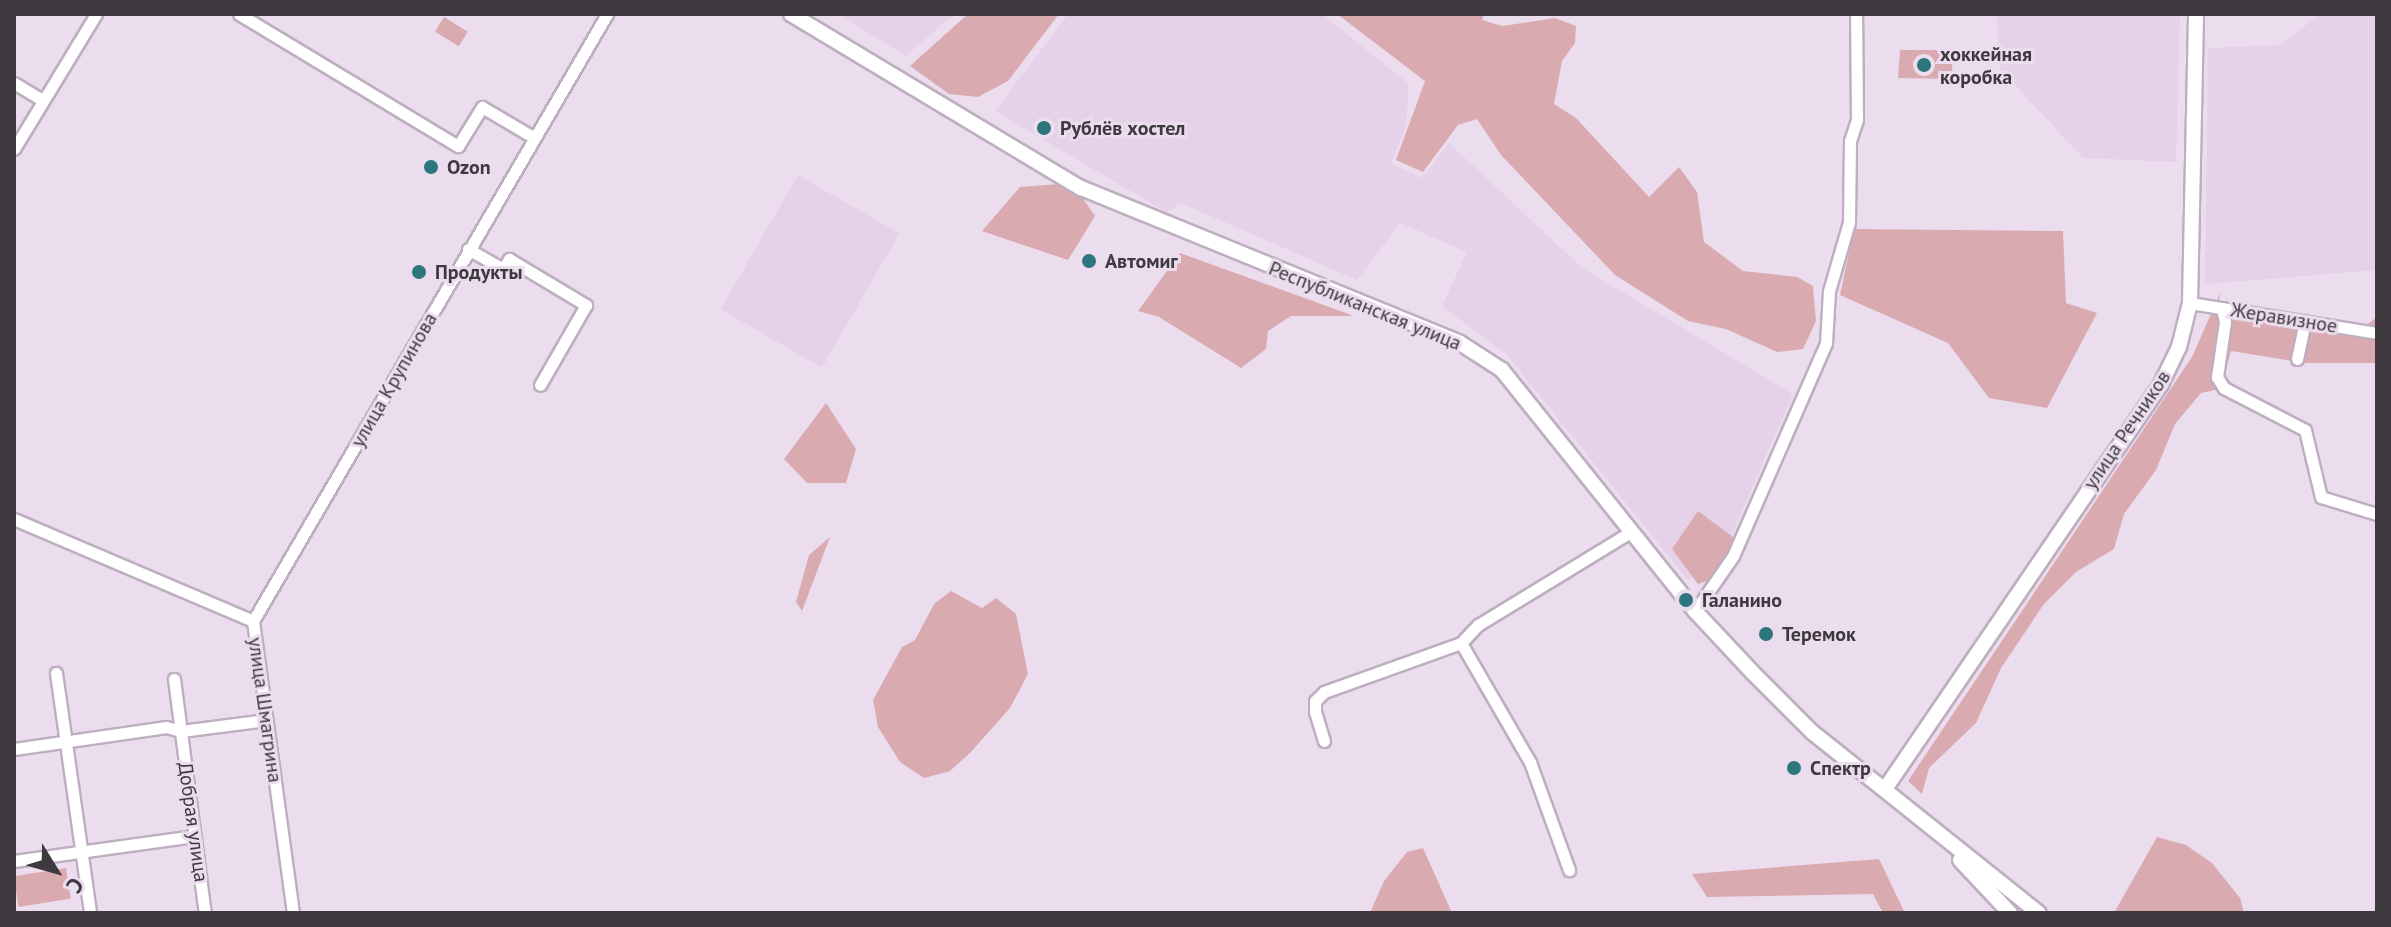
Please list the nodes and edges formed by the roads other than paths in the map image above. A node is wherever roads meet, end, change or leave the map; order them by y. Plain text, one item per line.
1 (96, 14) edge
2 (239, 14) edge
3 (607, 14) edge
4 (791, 14) edge
5 (1856, 14) edge
6 (2196, 14) edge
7 (14, 83) edge
8 (42, 100) junction
9 (533, 137) junction
10 (14, 149) edge
11 (468, 249) junction
12 (2190, 303) junction
13 (2222, 308) junction
14 (2305, 321) junction
15 (2377, 333) edge
16 (2297, 359) dead end
17 (540, 385) dead end
18 (2377, 514) edge
19 (14, 519) edge
20 (1632, 531) junction
21 (1695, 611) junction
22 (253, 621) junction
23 (1461, 643) junction
24 (56, 673) dead end
25 (174, 679) dead end
26 (266, 720) junction
27 (181, 731) junction
28 (1324, 741) dead end
29 (66, 742) junction
30 (14, 749) edge
31 (1885, 789) junction
32 (1935, 833) junction
33 (194, 836) junction
34 (81, 850) junction
35 (14, 861) edge
36 (1569, 870) dead end
37 (90, 913) edge
38 (205, 913) edge
39 (293, 913) edge
40 (2010, 913) edge
41 (2039, 913) edge

1 - 8 street
2 - 9 street
3 - 9 street, улица Крупинова
4 - 20 street, Республиканская улица
5 - 21 street
6 - 12 street, улица Речников
7 - 8 street
8 - 10 street
9 - 11 street, улица Крупинова
11 - 17 street
11 - 22 street, улица Крупинова
12 - 13 street, Жеравизное
12 - 31 street, улица Речников
13 - 14 street, Жеравизное
13 - 18 street
14 - 15 street, Жеравизное
14 - 16 street
19 - 22 street, улица Шмагрина
20 - 21 street, Республиканская улица
20 - 23 street
21 - 31 street, Республиканская улица
22 - 26 street, улица Шмагрина
23 - 28 street
23 - 36 street
24 - 29 street
25 - 27 street, Добрая улица
26 - 27 street
26 - 39 street, улица Шмагрина
27 - 29 street
27 - 33 street, Добрая улица
29 - 30 street
29 - 34 street
31 - 32 street, Республиканская улица
32 - 40 street
32 - 41 street
33 - 34 street
33 - 38 street, Добрая улица
34 - 35 street
34 - 37 street

